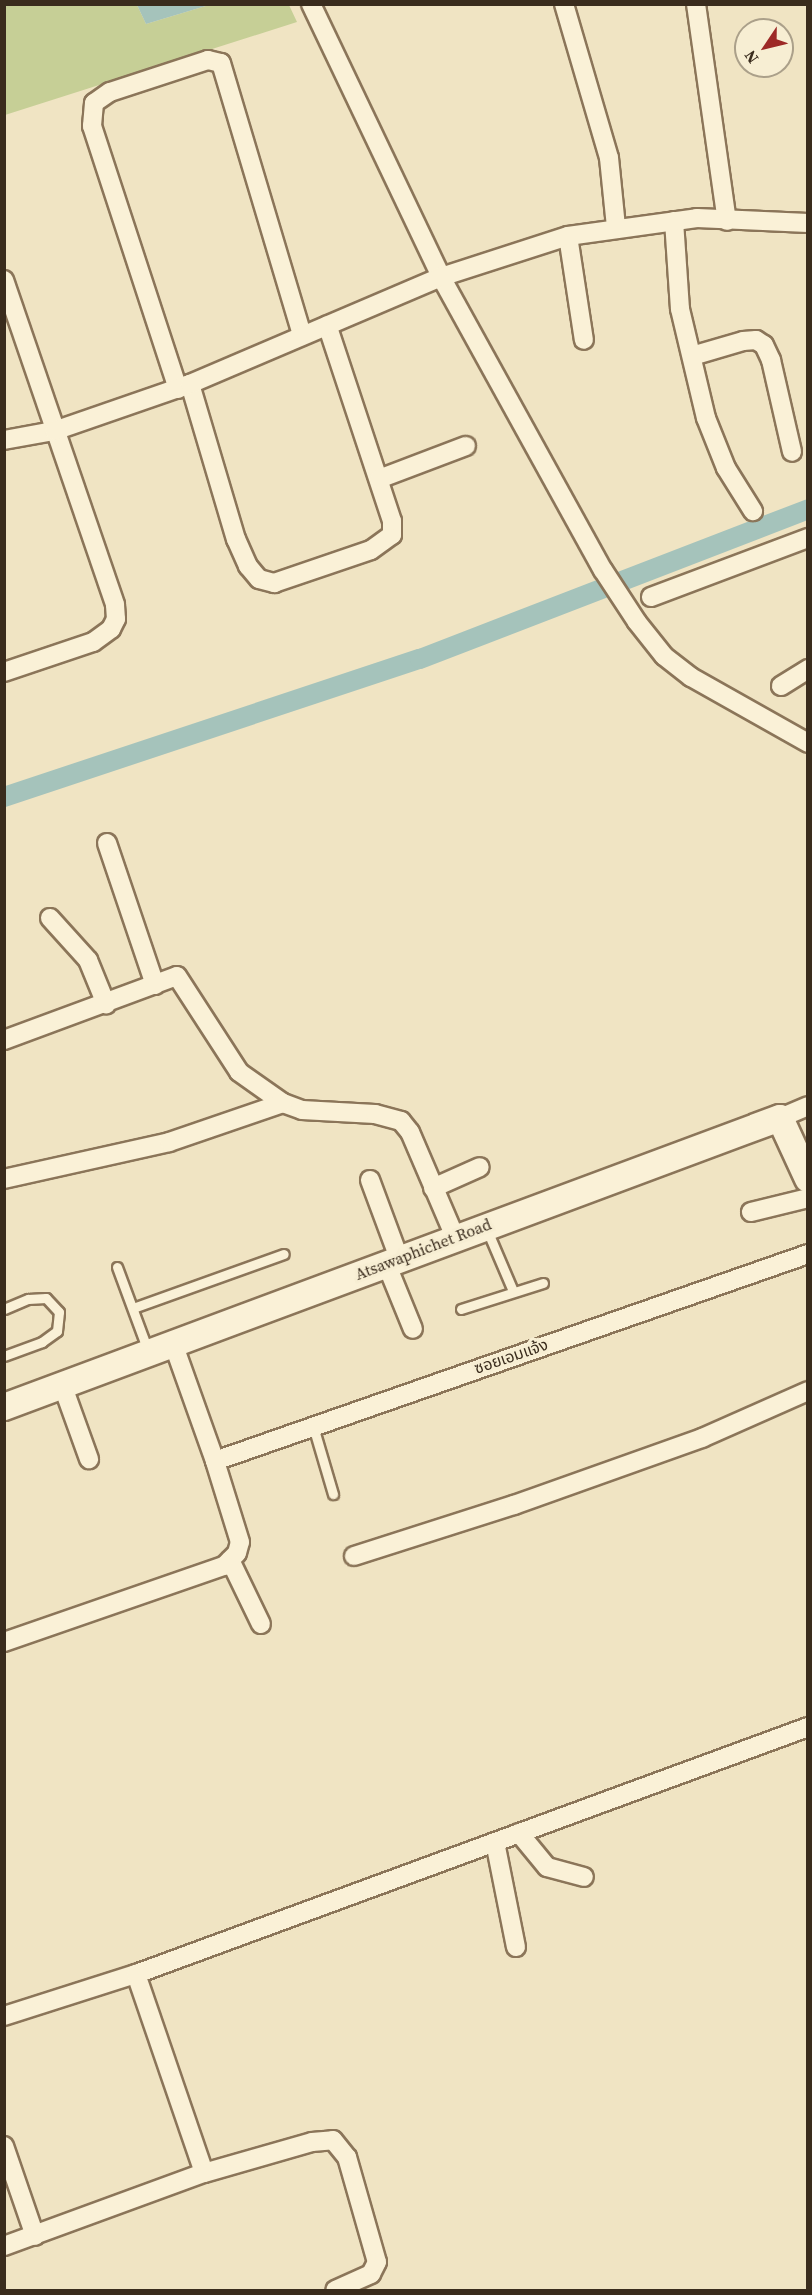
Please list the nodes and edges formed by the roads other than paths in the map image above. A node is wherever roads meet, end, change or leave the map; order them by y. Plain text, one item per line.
1 (311, 4) edge
2 (564, 4) edge
3 (696, 4) edge
4 (674, 221) junction
5 (727, 221) junction
6 (807, 223) edge
7 (616, 227) junction
8 (568, 236) junction
9 (441, 276) junction
10 (4, 280) edge
11 (327, 325) junction
12 (302, 334) junction
13 (584, 340) dead end
14 (692, 356) junction
15 (184, 386) junction
16 (54, 431) junction
17 (4, 440) edge
18 (466, 446) dead end
19 (792, 452) dead end
20 (379, 479) junction
21 (753, 511) dead end
22 (807, 538) edge
23 (651, 597) dead end
24 (807, 669) edge
25 (4, 672) edge
26 (781, 686) dead end
27 (807, 743) edge
28 (107, 843) dead end
29 (50, 918) dead end
30 (155, 985) junction
31 (105, 1004) junction
32 (4, 1040) edge
33 (284, 1103) junction
34 (807, 1106) edge
35 (780, 1118) junction
36 (480, 1167) dead end
37 (4, 1179) edge
38 (807, 1179) edge
39 (370, 1180) dead end
40 (433, 1188) junction
41 (807, 1198) edge
42 (751, 1212) dead end
43 (486, 1226) junction
44 (455, 1237) junction
45 (284, 1254) dead end
46 (807, 1254) edge
47 (393, 1260) junction
48 (117, 1267) dead end
49 (543, 1283) dead end
50 (513, 1291) junction
51 (133, 1308) junction
52 (4, 1309) edge
53 (460, 1309) dead end
54 (413, 1329) dead end
55 (172, 1343) junction
56 (149, 1353) junction
57 (4, 1356) edge
58 (62, 1384) junction
59 (807, 1391) edge
60 (4, 1407) edge
61 (314, 1426) junction
62 (89, 1459) dead end
63 (215, 1461) junction
64 (333, 1494) dead end
65 (354, 1556) dead end
66 (230, 1560) junction
67 (261, 1624) dead end
68 (4, 1642) edge
69 (807, 1727) edge
70 (519, 1833) junction
71 (495, 1842) junction
72 (584, 1877) dead end
73 (516, 1947) dead end
74 (136, 1974) junction
75 (4, 2016) edge
76 (4, 2146) edge
77 (204, 2173) junction
78 (35, 2236) junction
79 (4, 2246) edge
80 (335, 2290) edge

1 - 9 street
2 - 7 street
3 - 5 street
4 - 5 street
4 - 7 street
4 - 14 street
5 - 6 street
7 - 8 street
8 - 9 street
8 - 13 street
9 - 11 street
9 - 27 street
10 - 16 street
11 - 12 street
11 - 20 street
12 - 15 street
12 - 15 street
14 - 19 street
14 - 21 street
15 - 16 street
15 - 20 street
16 - 17 street
16 - 25 street
18 - 20 street
22 - 23 street
24 - 26 street
28 - 30 street
29 - 31 street
30 - 31 street
30 - 33 street
31 - 32 street
33 - 37 street
33 - 40 street
34 - 35 street
35 - 38 street
35 - 43 street, Atsawaphichet Road
36 - 40 street
39 - 47 street
40 - 44 street
41 - 42 street
43 - 44 street, Atsawaphichet Road
43 - 50 lane
44 - 47 street, Atsawaphichet Road
45 - 51 lane
46 - 61 street, ซอยเอมแจ้ง
47 - 54 street
47 - 55 street, Atsawaphichet Road
48 - 51 lane
49 - 50 lane
50 - 53 lane
51 - 56 lane
52 - 57 lane
55 - 56 street, Atsawaphichet Road
55 - 63 street
56 - 58 street, Atsawaphichet Road
58 - 60 street, Atsawaphichet Road
58 - 62 street
59 - 65 street
61 - 63 street, ซอยเอมแจ้ง
61 - 64 lane
63 - 66 street
66 - 67 street
66 - 68 street
69 - 70 street
70 - 71 street
70 - 72 street
71 - 73 street
71 - 74 street
74 - 75 street
74 - 77 street
76 - 78 street
77 - 78 street
77 - 80 street
78 - 79 street

